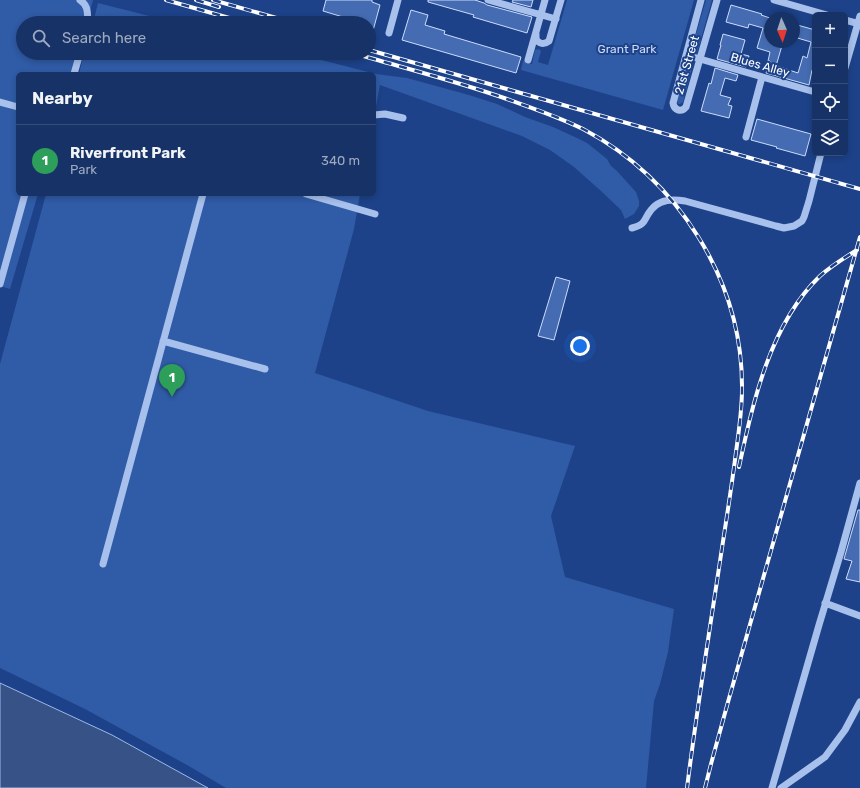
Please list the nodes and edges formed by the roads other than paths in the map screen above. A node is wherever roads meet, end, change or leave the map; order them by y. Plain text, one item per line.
1 (80, 0) edge
2 (398, 0) edge
3 (488, 0) edge
4 (545, 0) edge
5 (561, 0) edge
6 (701, 0) edge
7 (717, 0) edge
8 (774, 0) edge
9 (816, 12) edge
10 (541, 15) junction
11 (88, 16) edge
12 (556, 19) junction
13 (848, 20) edge
14 (859, 21) edge
15 (389, 33) dead end
16 (536, 34) junction
17 (686, 55) junction
18 (848, 58) edge
19 (78, 60) edge
20 (528, 60) dead end
21 (700, 60) junction
22 (75, 72) edge
23 (762, 77) junction
24 (812, 91) edge
25 (0, 102) edge
26 (16, 106) edge
27 (376, 115) edge
28 (403, 118) dead end
29 (746, 137) dead end
30 (820, 156) edge
31 (24, 196) edge
32 (202, 196) edge
33 (313, 196) edge
34 (375, 214) dead end
35 (632, 228) dead end
36 (0, 284) edge
37 (163, 342) junction
38 (265, 369) dead end
39 (860, 482) edge
40 (103, 564) dead end
41 (825, 603) junction
42 (860, 616) edge
43 (860, 702) edge
44 (772, 788) edge
45 (782, 788) edge

1 - 11 street
2 - 15 street
3 - 10 street
4 - 10 street
5 - 12 street
6 - 17 street, 21st Street
7 - 21 street, 21st Street
8 - 9 street
10 - 12 street
10 - 16 street
12 - 16 street
13 - 14 street
14 - 18 street
16 - 20 street
17 - 21 street, Blues Alley
17 - 21 street, 21st Street
19 - 22 street
21 - 23 street, Blues Alley
23 - 24 street, Blues Alley
23 - 29 street
25 - 26 street
27 - 28 street
30 - 35 street
31 - 36 street
32 - 37 street
33 - 34 street
37 - 38 street
37 - 40 street
39 - 41 street
41 - 42 street
41 - 44 street
43 - 45 street

